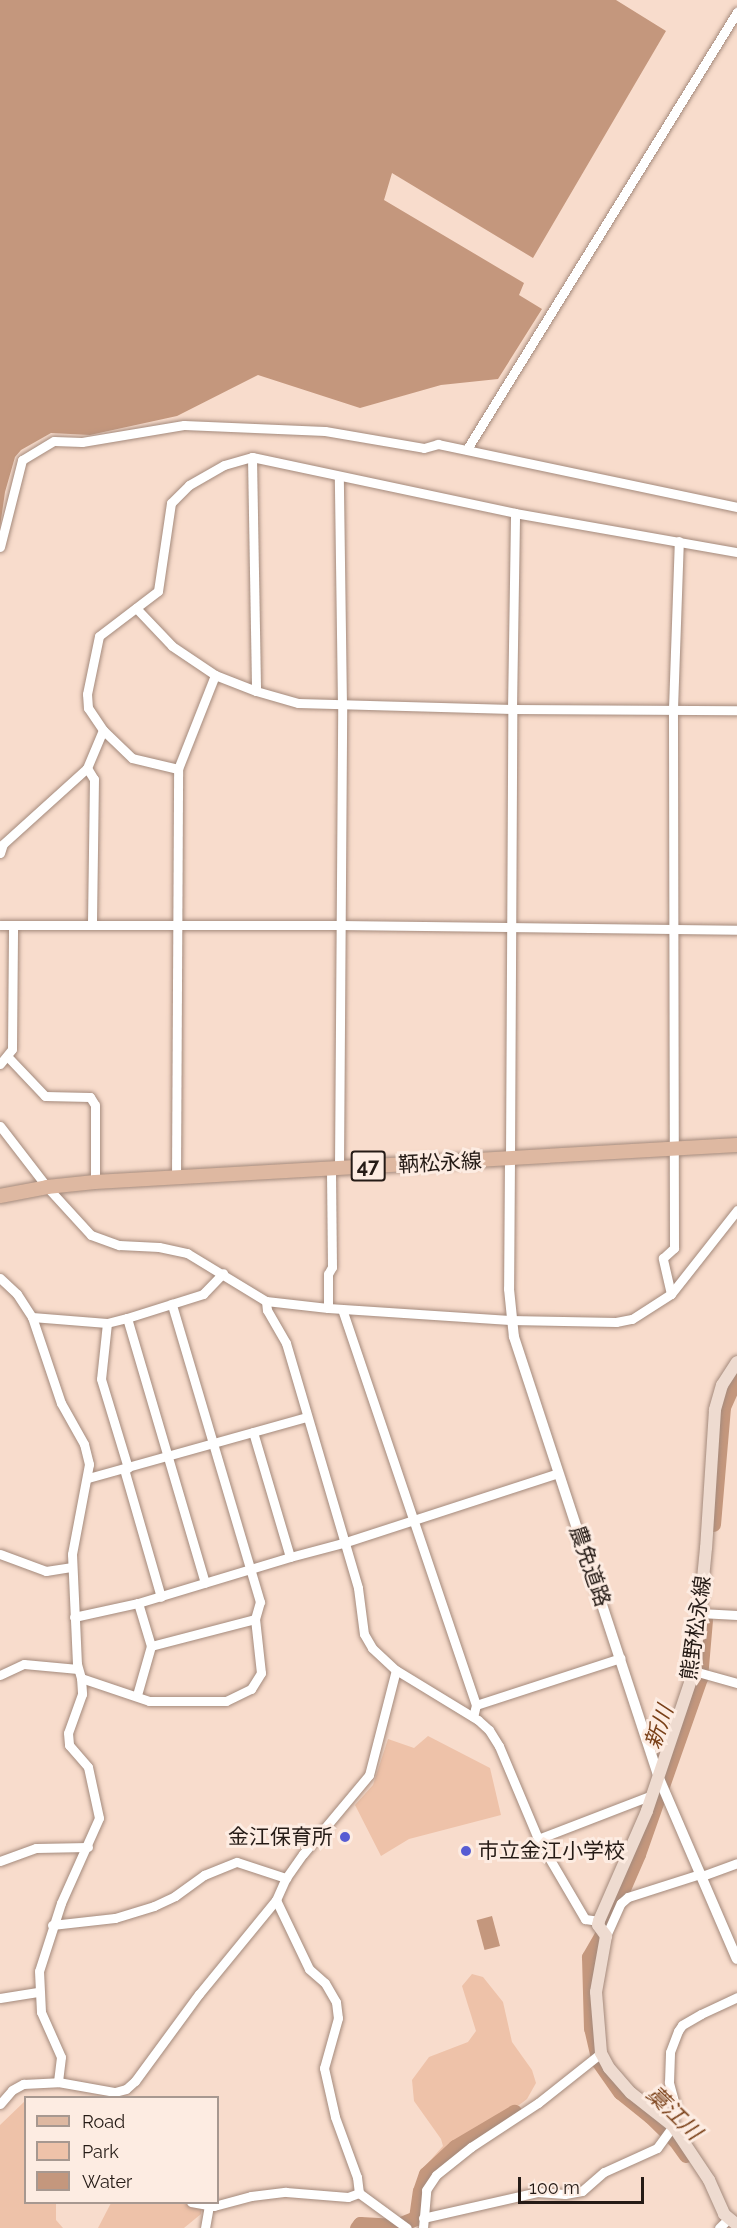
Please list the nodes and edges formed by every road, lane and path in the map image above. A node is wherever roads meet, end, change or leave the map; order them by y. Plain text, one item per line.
1 (737, 12) edge
2 (467, 449) junction
3 (252, 457) junction
4 (339, 477) junction
5 (737, 507) edge
6 (515, 513) junction
7 (679, 541) junction
8 (0, 547) edge
9 (737, 552) edge
10 (136, 608) junction
11 (215, 675) junction
12 (256, 692) junction
13 (342, 705) junction
14 (512, 709) junction
15 (673, 709) junction
16 (737, 710) edge
17 (103, 730) junction
18 (87, 768) junction
19 (178, 768) junction
20 (0, 853) edge
21 (177, 924) junction
22 (0, 925) edge
23 (92, 925) junction
24 (13, 926) junction
25 (340, 926) junction
26 (510, 929) junction
27 (672, 930) junction
28 (737, 930) edge
29 (4, 1060) edge
30 (0, 1126) edge
31 (737, 1145) edge
32 (675, 1150) junction
33 (510, 1159) junction
34 (335, 1168) junction
35 (176, 1177) junction
36 (95, 1182) junction
37 (47, 1187) junction
38 (0, 1196) edge
39 (737, 1210) edge
40 (223, 1273) junction
41 (0, 1278) edge
42 (671, 1294) junction
43 (266, 1301) junction
44 (172, 1304) junction
45 (327, 1308) junction
46 (342, 1309) junction
47 (32, 1317) junction
48 (127, 1318) junction
49 (510, 1320) junction
50 (108, 1323) junction
51 (737, 1362) edge
52 (307, 1417) junction
53 (253, 1432) junction
54 (213, 1443) junction
55 (168, 1457) junction
56 (126, 1468) junction
57 (558, 1473) junction
58 (88, 1479) junction
59 (411, 1521) junction
60 (343, 1543) junction
61 (0, 1554) edge
62 (290, 1557) junction
63 (71, 1567) junction
64 (250, 1569) junction
65 (205, 1582) junction
66 (161, 1597) junction
67 (138, 1603) junction
68 (700, 1613) junction
69 (737, 1615) edge
70 (74, 1617) junction
71 (255, 1619) junction
72 (151, 1646) junction
73 (621, 1658) junction
74 (396, 1670) junction
75 (700, 1672) junction
76 (80, 1674) junction
77 (0, 1675) edge
78 (737, 1683) edge
79 (137, 1695) junction
80 (476, 1705) junction
81 (473, 1717) junction
82 (659, 1778) junction
83 (652, 1795) junction
84 (538, 1839) junction
85 (88, 1847) junction
86 (0, 1861) edge
87 (737, 1863) edge
88 (701, 1875) junction
89 (286, 1878) junction
90 (276, 1900) junction
91 (52, 1925) junction
92 (602, 1930) junction
93 (737, 1959) edge
94 (38, 1992) junction
95 (737, 1997) edge
96 (0, 1998) edge
97 (601, 2053) junction
98 (58, 2082) junction
99 (116, 2095) edge
100 (0, 2104) edge
101 (670, 2131) junction
102 (359, 2193) junction
103 (202, 2204) edge
104 (208, 2205) junction
105 (423, 2218) junction
106 (727, 2223) edge
107 (403, 2225) edge
108 (205, 2228) edge
109 (423, 2228) edge

1 - 2 street
2 - 5 street
2 - 8 street
3 - 4 street
3 - 10 street
3 - 12 street
4 - 6 street
4 - 13 street
6 - 7 street
6 - 14 street
7 - 9 street
7 - 15 street
10 - 11 street
10 - 17 street
11 - 12 street
11 - 19 street
12 - 13 street
13 - 14 street
13 - 25 street
14 - 15 street
14 - 26 street
15 - 16 street
15 - 27 street
17 - 18 street
17 - 19 street
18 - 20 street
18 - 23 street
19 - 21 street
21 - 23 street
21 - 25 street
21 - 35 street
22 - 24 street
23 - 24 street
24 - 29 street
25 - 26 street
25 - 34 street
26 - 27 street
26 - 33 street
27 - 28 street
27 - 32 street
29 - 36 street
30 - 37 street
31 - 32 main road, 鞆松永線 / 47
32 - 33 main road, 鞆松永線 / 47
32 - 42 street
33 - 34 main road, 鞆松永線 / 47
33 - 49 street, 農免道路
34 - 35 main road, 鞆松永線 / 47
34 - 45 street
35 - 36 main road, 鞆松永線 / 47
36 - 37 main road, 鞆松永線 / 47
37 - 38 main road, 鞆松永線 / 47
37 - 40 street
39 - 42 street
40 - 43 street
40 - 44 street
41 - 47 street
42 - 49 street
43 - 45 street
43 - 52 street
44 - 48 street
44 - 54 street
45 - 46 street
46 - 49 street
46 - 59 street
47 - 50 street
47 - 58 street
48 - 50 street
48 - 55 street
49 - 57 street, 農免道路
50 - 56 street
51 - 68 main road, 熊野松永線
52 - 53 street
52 - 60 street
53 - 54 street
53 - 62 street
54 - 55 street
54 - 64 street
55 - 56 street
55 - 65 street
56 - 58 street
56 - 66 street
57 - 59 street
57 - 73 street, 農免道路
58 - 63 street
59 - 60 street
59 - 80 street
60 - 62 street
60 - 74 street
61 - 63 street
62 - 64 street
63 - 70 street
64 - 65 street
64 - 71 street
65 - 66 street
66 - 67 street
67 - 70 street
67 - 72 street
68 - 69 street
68 - 75 main road, 熊野松永線
70 - 76 street
71 - 72 street
71 - 79 street
72 - 79 street
73 - 80 street
73 - 82 street, 農免道路
74 - 81 street
74 - 89 street
75 - 78 street
75 - 82 main road, 熊野松永線
76 - 77 street
76 - 79 street
76 - 85 street
80 - 81 street
81 - 84 street
82 - 83 main road, 熊野松永線
82 - 88 street, 農免道路
83 - 84 street
83 - 92 main road, 熊野松永線
84 - 92 street
85 - 86 street
85 - 91 street
87 - 88 street
88 - 92 street
88 - 93 street, 農免道路
89 - 90 street
89 - 91 street
90 - 99 street
90 - 102 street
91 - 94 street
92 - 97 main road, 熊野松永線
94 - 96 street
94 - 98 street
95 - 101 street
97 - 101 main road, 熊野松永線
97 - 105 street
98 - 99 street
98 - 100 street
101 - 105 street
101 - 106 main road, 熊野松永線
102 - 104 street
102 - 107 street
103 - 104 street
104 - 108 street
105 - 109 street

